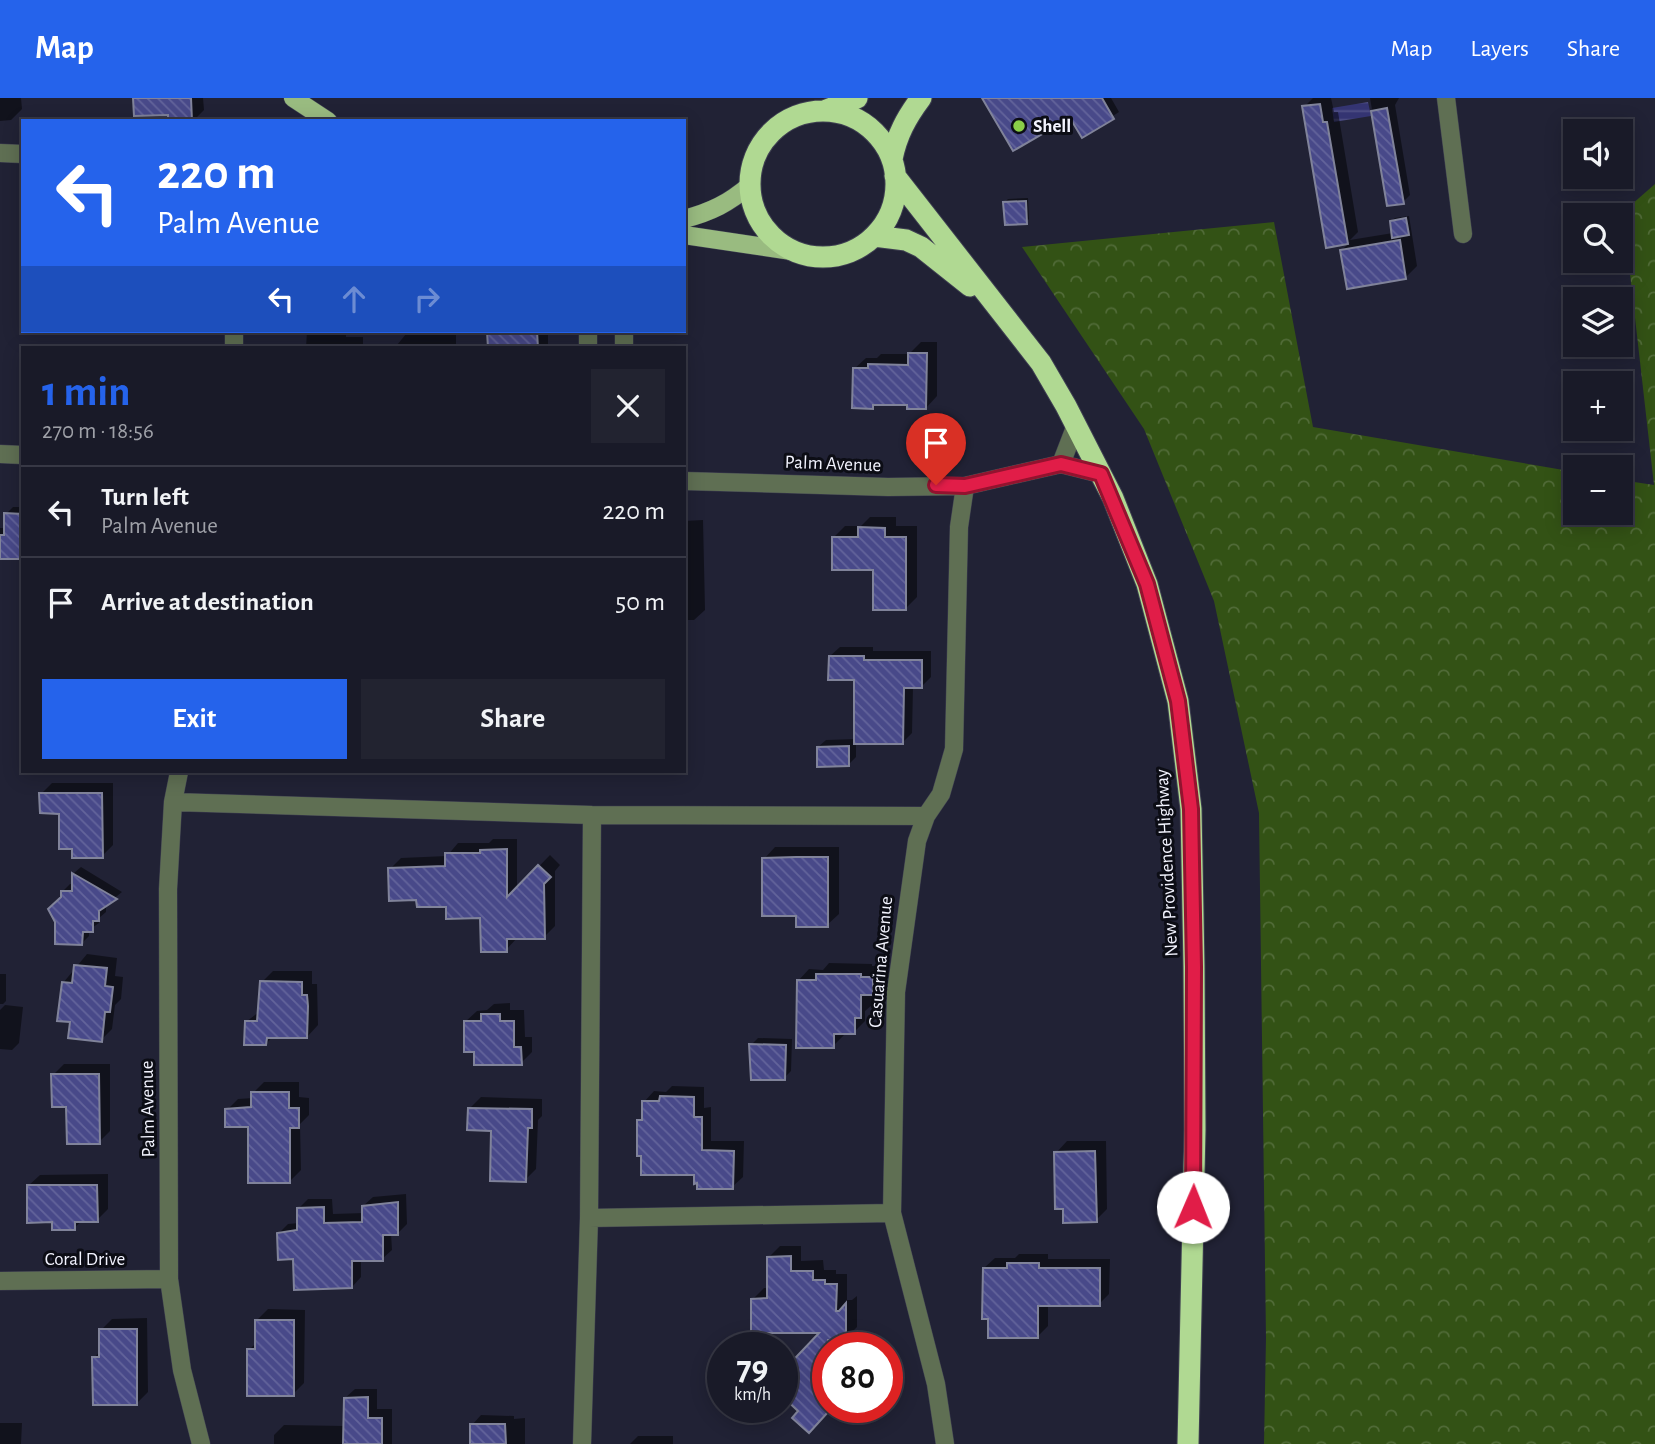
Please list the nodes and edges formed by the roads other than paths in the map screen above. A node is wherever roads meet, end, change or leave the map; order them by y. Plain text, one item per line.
1 (293, 98) edge
2 (857, 98) edge
3 (921, 98) edge
4 (1446, 98) edge
5 (822, 112) junction
6 (325, 119) edge
7 (0, 153) edge
8 (21, 154) edge
9 (894, 167) junction
10 (750, 185) junction
11 (686, 218) edge
12 (1464, 234) dead end
13 (686, 235) edge
14 (874, 236) junction
15 (797, 252) junction
16 (1008, 320) junction
17 (1076, 425) junction
18 (0, 454) edge
19 (21, 455) edge
20 (1061, 464) junction
21 (1101, 474) junction
22 (686, 481) edge
23 (965, 486) junction
24 (179, 773) edge
25 (173, 802) junction
26 (592, 815) junction
27 (926, 816) junction
28 (892, 1213) junction
29 (589, 1218) junction
30 (169, 1279) junction
31 (0, 1281) edge
32 (201, 1444) edge
33 (582, 1444) edge
34 (945, 1444) edge
35 (1188, 1444) edge

1 - 6 main road
2 - 5 highway
3 - 9 highway
4 - 12 street
5 - 9 highway
5 - 10 highway
7 - 8 street
9 - 14 highway
9 - 16 highway, New Providence Highway
10 - 11 main road
10 - 15 highway
13 - 15 main road
14 - 15 highway
14 - 16 highway, New Providence Highway
16 - 17 highway, New Providence Highway
17 - 20 street
17 - 21 highway, New Providence Highway
18 - 19 street
20 - 21 street, Palm Avenue
20 - 23 street, Palm Avenue
21 - 35 highway, New Providence Highway
22 - 23 street, Palm Avenue
23 - 27 street, Casuarina Avenue
24 - 25 street, Palm Avenue
25 - 26 street
25 - 30 street, Palm Avenue
26 - 27 street
26 - 29 street
27 - 28 street, Casuarina Avenue
28 - 29 street
28 - 34 street, Casuarina Avenue
29 - 33 street
30 - 31 street, Coral Drive
30 - 32 street, Palm Avenue

